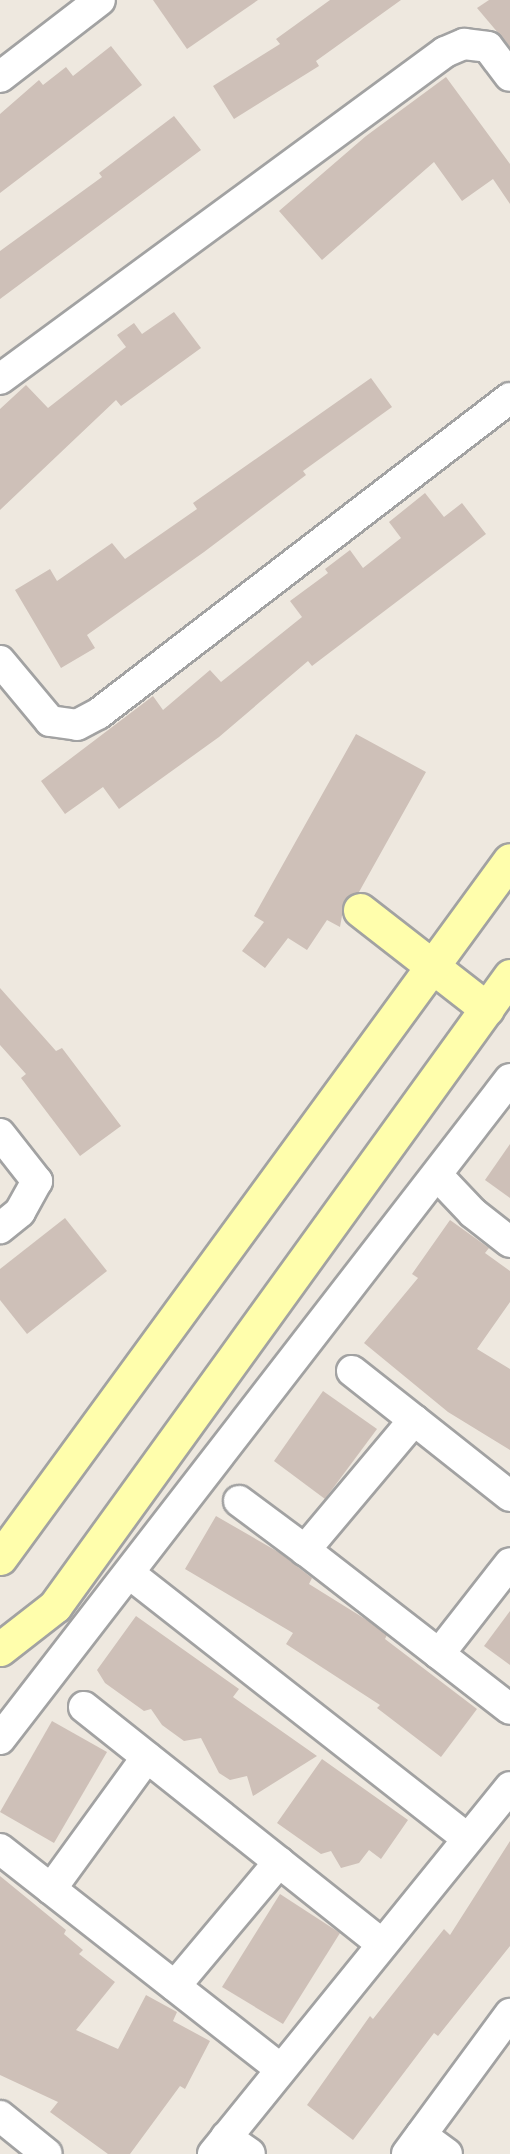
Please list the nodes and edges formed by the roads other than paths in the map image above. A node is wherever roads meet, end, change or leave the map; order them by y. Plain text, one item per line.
1 (100, 0) edge
2 (510, 76) edge
3 (0, 77) edge
4 (0, 379) edge
5 (510, 398) edge
6 (0, 661) edge
7 (510, 860) edge
8 (360, 910) dead end
9 (433, 967) junction
10 (510, 976) edge
11 (487, 1009) junction
12 (510, 1079) edge
13 (0, 1134) edge
14 (437, 1175) junction
15 (0, 1228) edge
16 (510, 1242) edge
17 (352, 1371) dead end
18 (414, 1420) junction
19 (510, 1496) edge
20 (238, 1501) dead end
21 (305, 1550) junction
22 (0, 1558) edge
23 (510, 1563) edge
24 (130, 1574) junction
25 (0, 1649) edge
26 (439, 1654) junction
27 (84, 1707) dead end
28 (510, 1709) edge
29 (0, 1739) edge
30 (147, 1757) junction
31 (510, 1787) edge
32 (468, 1839) junction
33 (0, 1850) edge
34 (279, 1862) junction
35 (51, 1889) junction
36 (382, 1944) junction
37 (175, 1986) junction
38 (510, 2014) edge
39 (282, 2069) junction
40 (0, 2116) edge
41 (414, 2144) edge
42 (230, 2148) edge
43 (47, 2154) edge
44 (447, 2154) edge

1 - 3 street
2 - 4 street
5 - 6 street
7 - 9 street
8 - 9 street
9 - 11 street
9 - 22 street
10 - 11 street
11 - 25 street
12 - 14 street
13 - 15 street
14 - 16 street
14 - 24 street
17 - 18 street
18 - 19 street
18 - 21 street
20 - 21 street
21 - 26 street
23 - 26 street
24 - 29 street
24 - 32 street
26 - 28 street
27 - 30 street
30 - 34 street
30 - 35 street
31 - 32 street
32 - 36 street
33 - 35 street
34 - 36 street
34 - 37 street
35 - 37 street
36 - 39 street
37 - 39 street
38 - 41 street
39 - 42 street
40 - 43 street
41 - 44 street

